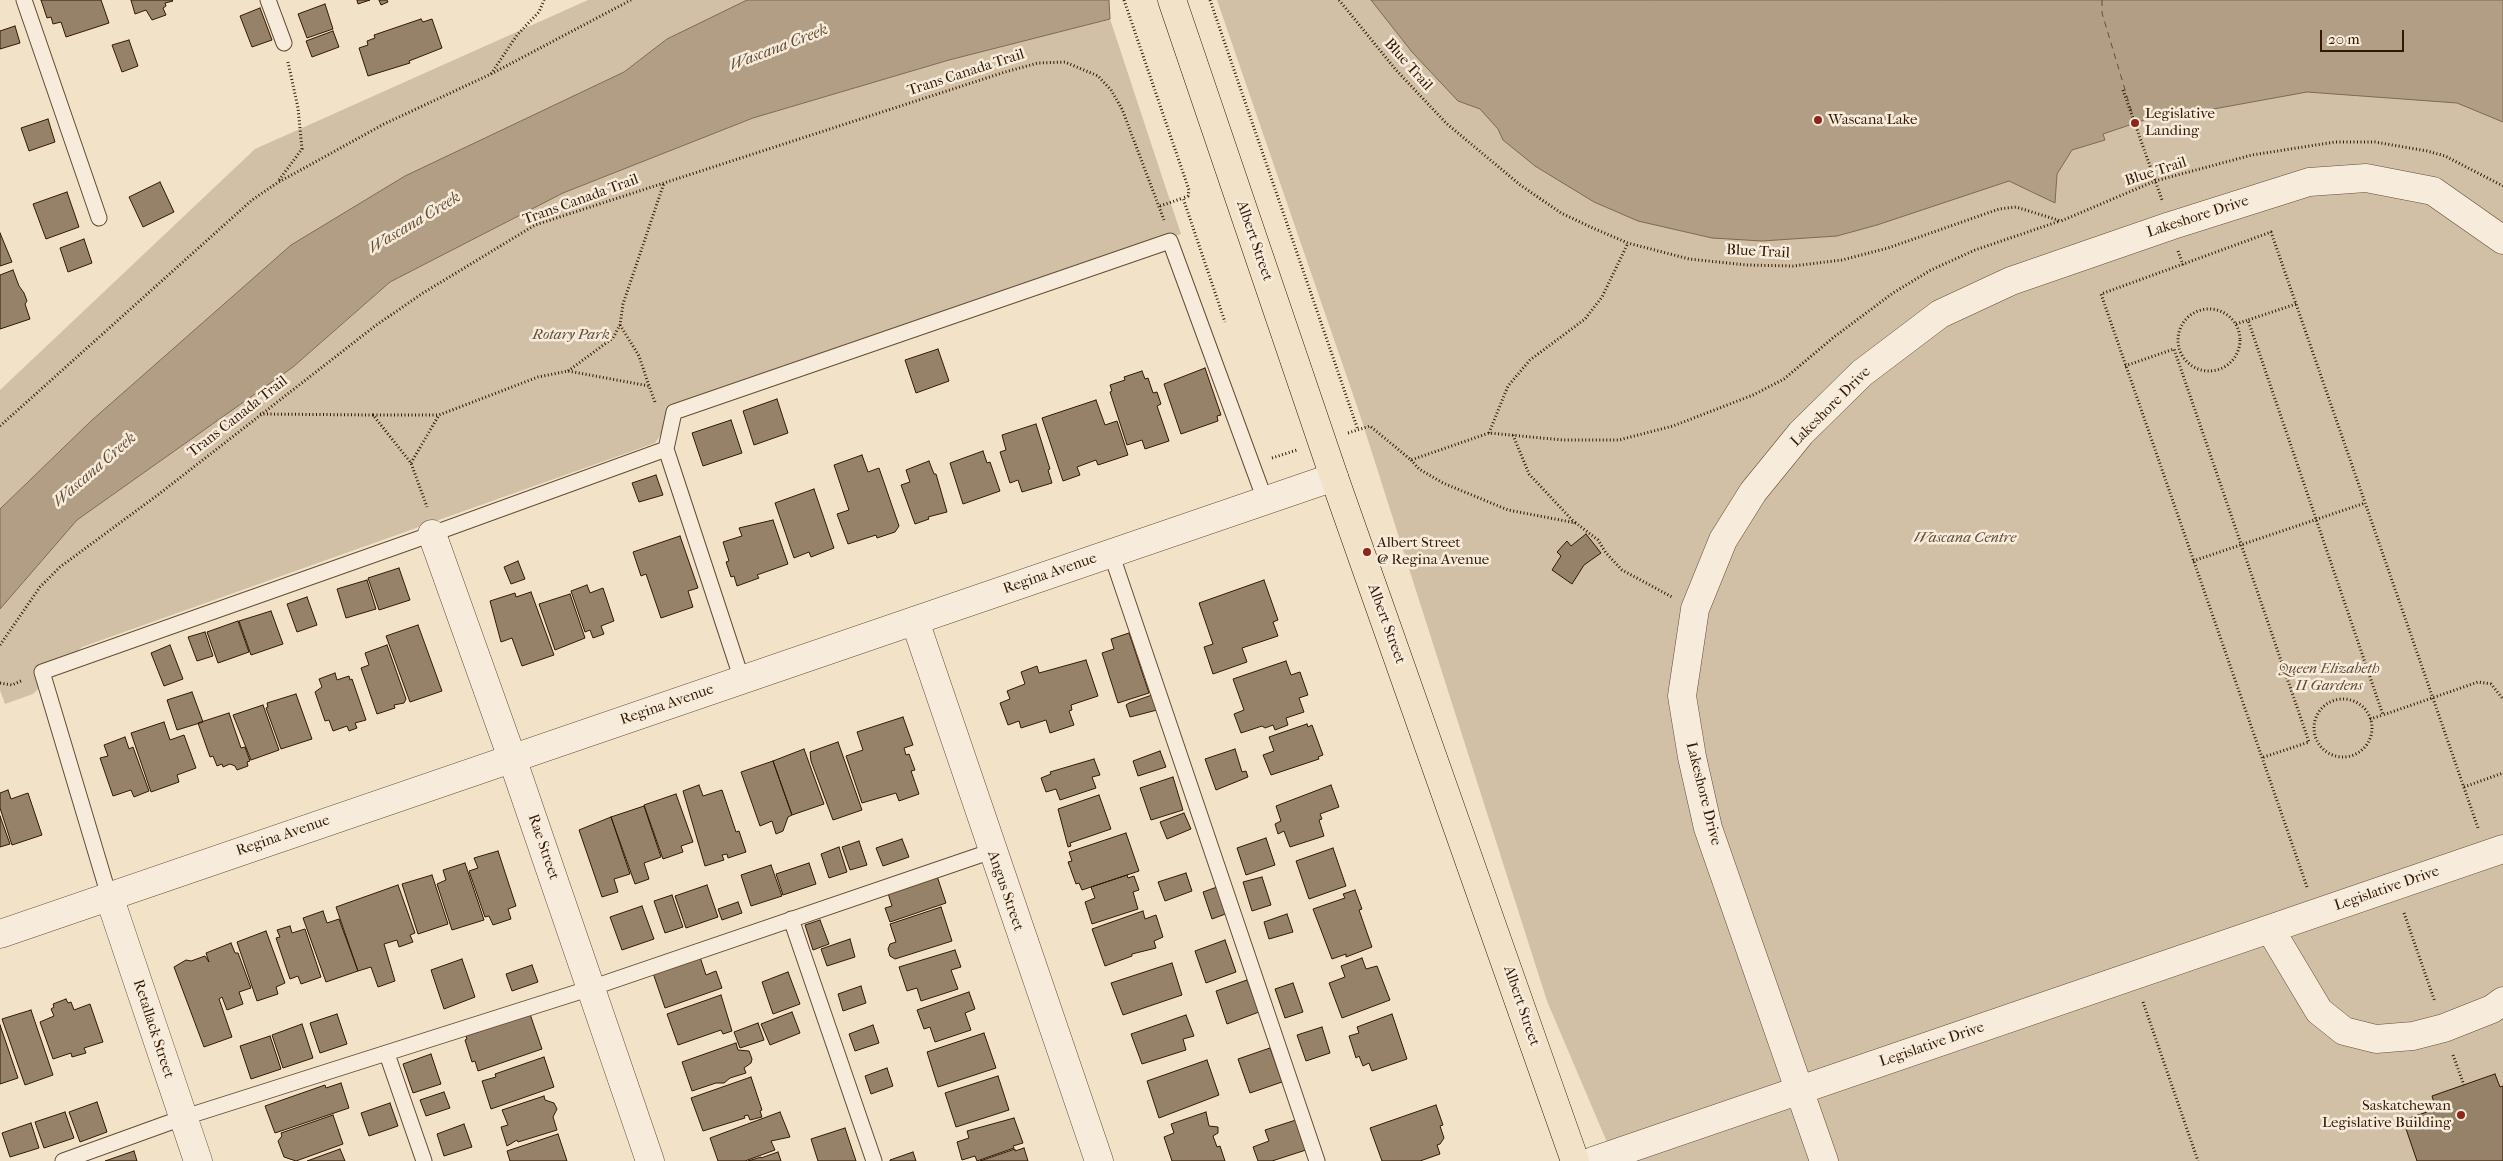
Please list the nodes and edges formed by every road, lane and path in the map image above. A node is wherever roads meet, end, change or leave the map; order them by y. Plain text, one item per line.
1 (24, 0) edge
2 (268, 0) edge
3 (544, 0) edge
4 (631, 0) edge
5 (1124, 0) edge
6 (1172, 0) edge
7 (1210, 0) edge
8 (1339, 0) edge
9 (284, 44) joint
10 (491, 74) junction
11 (2123, 90) dead end
12 (2250, 156) dead end
13 (2155, 181) junction
14 (277, 182) junction
15 (665, 183) junction
16 (1188, 196) dead end
17 (1182, 198) dead end
18 (1160, 206) junction
19 (99, 218) dead end
20 (2061, 221) junction
21 (1166, 226) dead end
22 (2170, 226) junction
23 (2503, 240) edge
24 (1628, 243) junction
25 (2183, 265) junction
26 (2296, 304) junction
27 (2248, 320) junction
28 (2236, 324) junction
29 (620, 325) junction
30 (2179, 348) junction
31 (2174, 349) junction
32 (2125, 366) junction
33 (568, 371) junction
34 (649, 386) junction
35 (674, 412) junction
36 (259, 414) junction
37 (373, 415) junction
38 (439, 415) junction
39 (0, 426) edge
40 (1370, 426) dead end
41 (1358, 430) dead end
42 (1489, 433) junction
43 (1513, 435) junction
44 (666, 448) junction
45 (1411, 460) junction
46 (411, 463) junction
47 (1334, 477) junction
48 (1265, 500) junction
49 (2365, 503) junction
50 (2316, 520) junction
51 (1576, 523) junction
52 (432, 534) junction
53 (2241, 545) junction
54 (1111, 553) junction
55 (2193, 561) junction
56 (1695, 609) junction
57 (915, 621) junction
58 (0, 645) edge
59 (742, 680) junction
60 (2432, 697) junction
61 (2503, 699) edge
62 (2383, 715) junction
63 (2370, 719) junction
64 (2316, 739) junction
65 (2309, 742) junction
66 (512, 758) junction
67 (2261, 758) junction
68 (2503, 773) edge
69 (2464, 787) junction
70 (992, 851) junction
71 (2495, 852) edge
72 (2395, 886) junction
73 (109, 896) junction
74 (2317, 913) junction
75 (791, 919) junction
76 (2270, 929) junction
77 (0, 934) edge
78 (2134, 976) junction
79 (591, 988) junction
80 (2503, 1001) edge
81 (2444, 1028) junction
82 (386, 1054) junction
83 (2464, 1085) dead end
84 (1799, 1090) junction
85 (182, 1118) junction
86 (63, 1161) edge
87 (198, 1161) edge
88 (424, 1161) edge
89 (650, 1161) edge
90 (874, 1161) edge
91 (1098, 1161) edge
92 (1317, 1161) edge
93 (1575, 1161) edge
94 (1593, 1161) edge
95 (1824, 1161) edge
96 (2198, 1161) edge

1 - 19 lane
2 - 9 lane
3 - 10 path
4 - 10 path
5 - 16 path
6 - 47 main road, Albert Street
7 - 41 path
8 - 24 path, Blue Trail
9 - 14 path
10 - 14 path
11 - 13 path
12 - 13 path, Blue Trail
13 - 20 path, Blue Trail
13 - 22 path
14 - 39 path
15 - 18 path, Trans Canada Trail
15 - 29 path
15 - 36 path, Trans Canada Trail
17 - 18 path
18 - 21 path, Trans Canada Trail
20 - 24 path, Blue Trail
20 - 43 path
22 - 23 street, Lakeshore Drive
22 - 25 path
22 - 56 street, Lakeshore Drive
24 - 42 path
25 - 26 path
25 - 32 path
26 - 27 path
26 - 49 path
27 - 28 path
27 - 50 path
28 - 30 path
28 - 30 path
29 - 33 path
29 - 34 path
30 - 31 path
31 - 32 path
31 - 53 path
32 - 55 path
33 - 34 path
33 - 38 path
34 - 35 path
35 - 44 lane
35 - 48 lane
36 - 37 path
36 - 58 path, Trans Canada Trail
37 - 38 path
37 - 46 path
38 - 46 path
40 - 45 path
42 - 43 path
42 - 45 path
43 - 51 path
44 - 52 lane
44 - 59 lane
45 - 51 path
46 - 52 path
47 - 48 street, Regina Avenue
47 - 93 main road, Albert Street
48 - 54 street, Regina Avenue
49 - 50 path
49 - 60 path
50 - 53 path
50 - 62 path
51 - 56 path
52 - 66 street, Rae Street
52 - 73 lane
53 - 55 path
53 - 65 path
54 - 57 street, Regina Avenue
54 - 92 lane
55 - 67 path
56 - 84 street, Lakeshore Drive
57 - 59 street, Regina Avenue
57 - 70 street, Angus Street
59 - 66 street, Regina Avenue
60 - 61 path
60 - 62 path
60 - 69 path
62 - 63 path
63 - 64 path
63 - 64 path
64 - 65 path
65 - 67 path
66 - 73 street, Regina Avenue
66 - 79 street, Rae Street
67 - 74 path
68 - 69 path
69 - 71 path
70 - 75 lane
70 - 91 street, Angus Street
71 - 72 street, Legislative Drive
72 - 74 street, Legislative Drive
72 - 81 path
73 - 77 street, Regina Avenue
73 - 85 street, Retallack Street
74 - 76 street, Legislative Drive
75 - 79 lane
75 - 90 lane
76 - 78 street, Legislative Drive
76 - 81 street
78 - 84 street, Legislative Drive
78 - 96 path
79 - 82 lane
79 - 89 street, Rae Street
80 - 81 street
81 - 83 path
82 - 85 lane
82 - 88 lane
84 - 94 street, Legislative Drive
84 - 95 street, Lakeshore Drive
85 - 86 lane
85 - 87 street, Retallack Street

